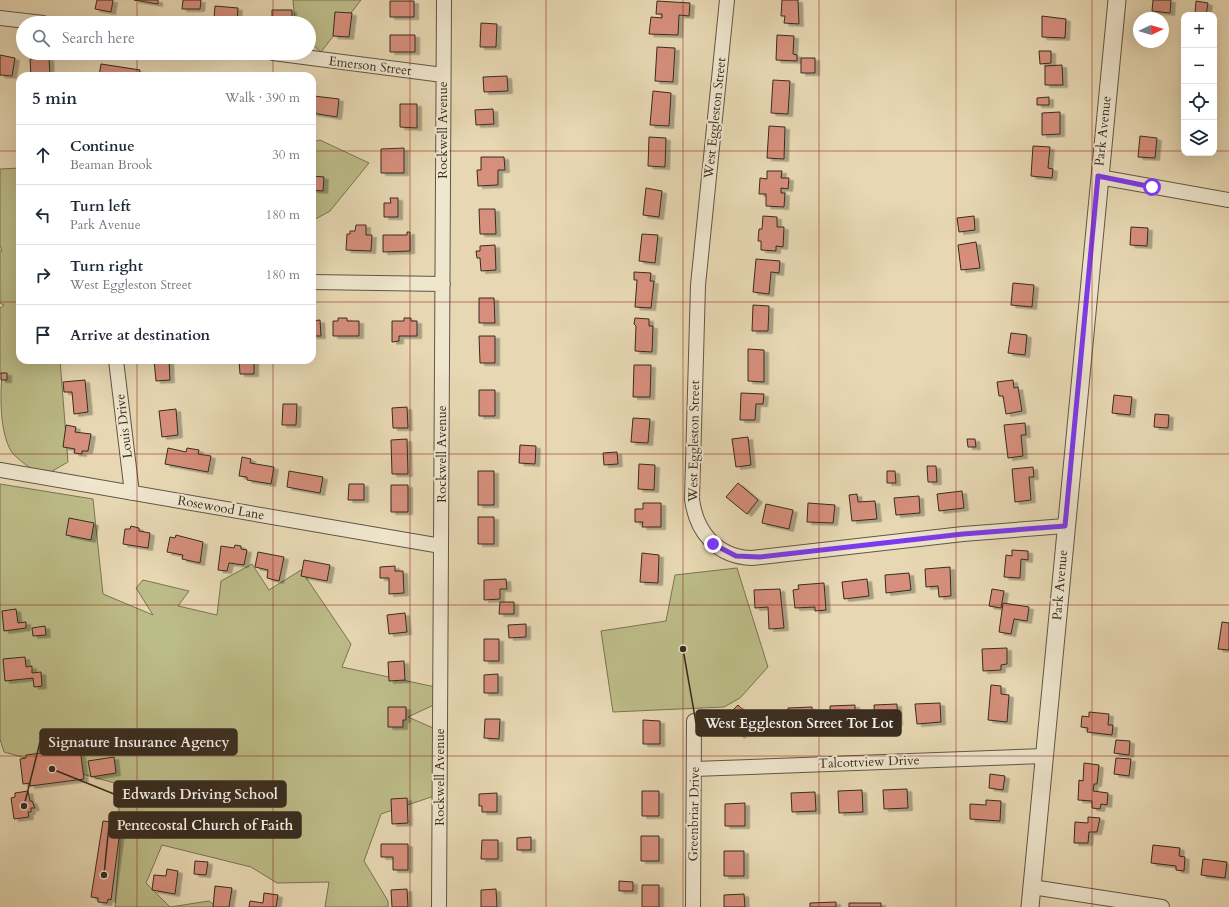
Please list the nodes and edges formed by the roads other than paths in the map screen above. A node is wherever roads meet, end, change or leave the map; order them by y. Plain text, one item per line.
1 (444, 0) edge
2 (727, 0) edge
3 (1117, 0) edge
4 (0, 18) edge
5 (16, 20) edge
6 (316, 58) edge
7 (443, 75) junction
8 (1098, 176) junction
9 (1229, 200) edge
10 (316, 282) edge
11 (443, 284) junction
12 (116, 364) edge
13 (0, 470) edge
14 (132, 493) junction
15 (1065, 526) junction
16 (441, 546) junction
17 (694, 721) dead end
18 (1044, 756) junction
19 (694, 769) junction
20 (1032, 887) junction
21 (439, 907) edge
22 (693, 907) edge
23 (1030, 907) edge
24 (1162, 907) edge

1 - 7 street, Rockwell Avenue
2 - 15 street, West Eggleston Street
3 - 8 street, Park Avenue
4 - 5 street
6 - 7 street, Emerson Street
7 - 11 street, Rockwell Avenue
8 - 9 street
8 - 15 street, Park Avenue
10 - 11 street
11 - 16 street, Rockwell Avenue
12 - 14 street, Louis Drive
13 - 14 street, Rosewood Lane
14 - 16 street, Rosewood Lane
15 - 18 street, Park Avenue
16 - 21 street, Rockwell Avenue
17 - 19 street, Greenbriar Drive
18 - 19 street, Talcottview Drive
18 - 20 street, Park Avenue
19 - 22 street, Greenbriar Drive
20 - 23 street, Park Avenue
20 - 24 street

